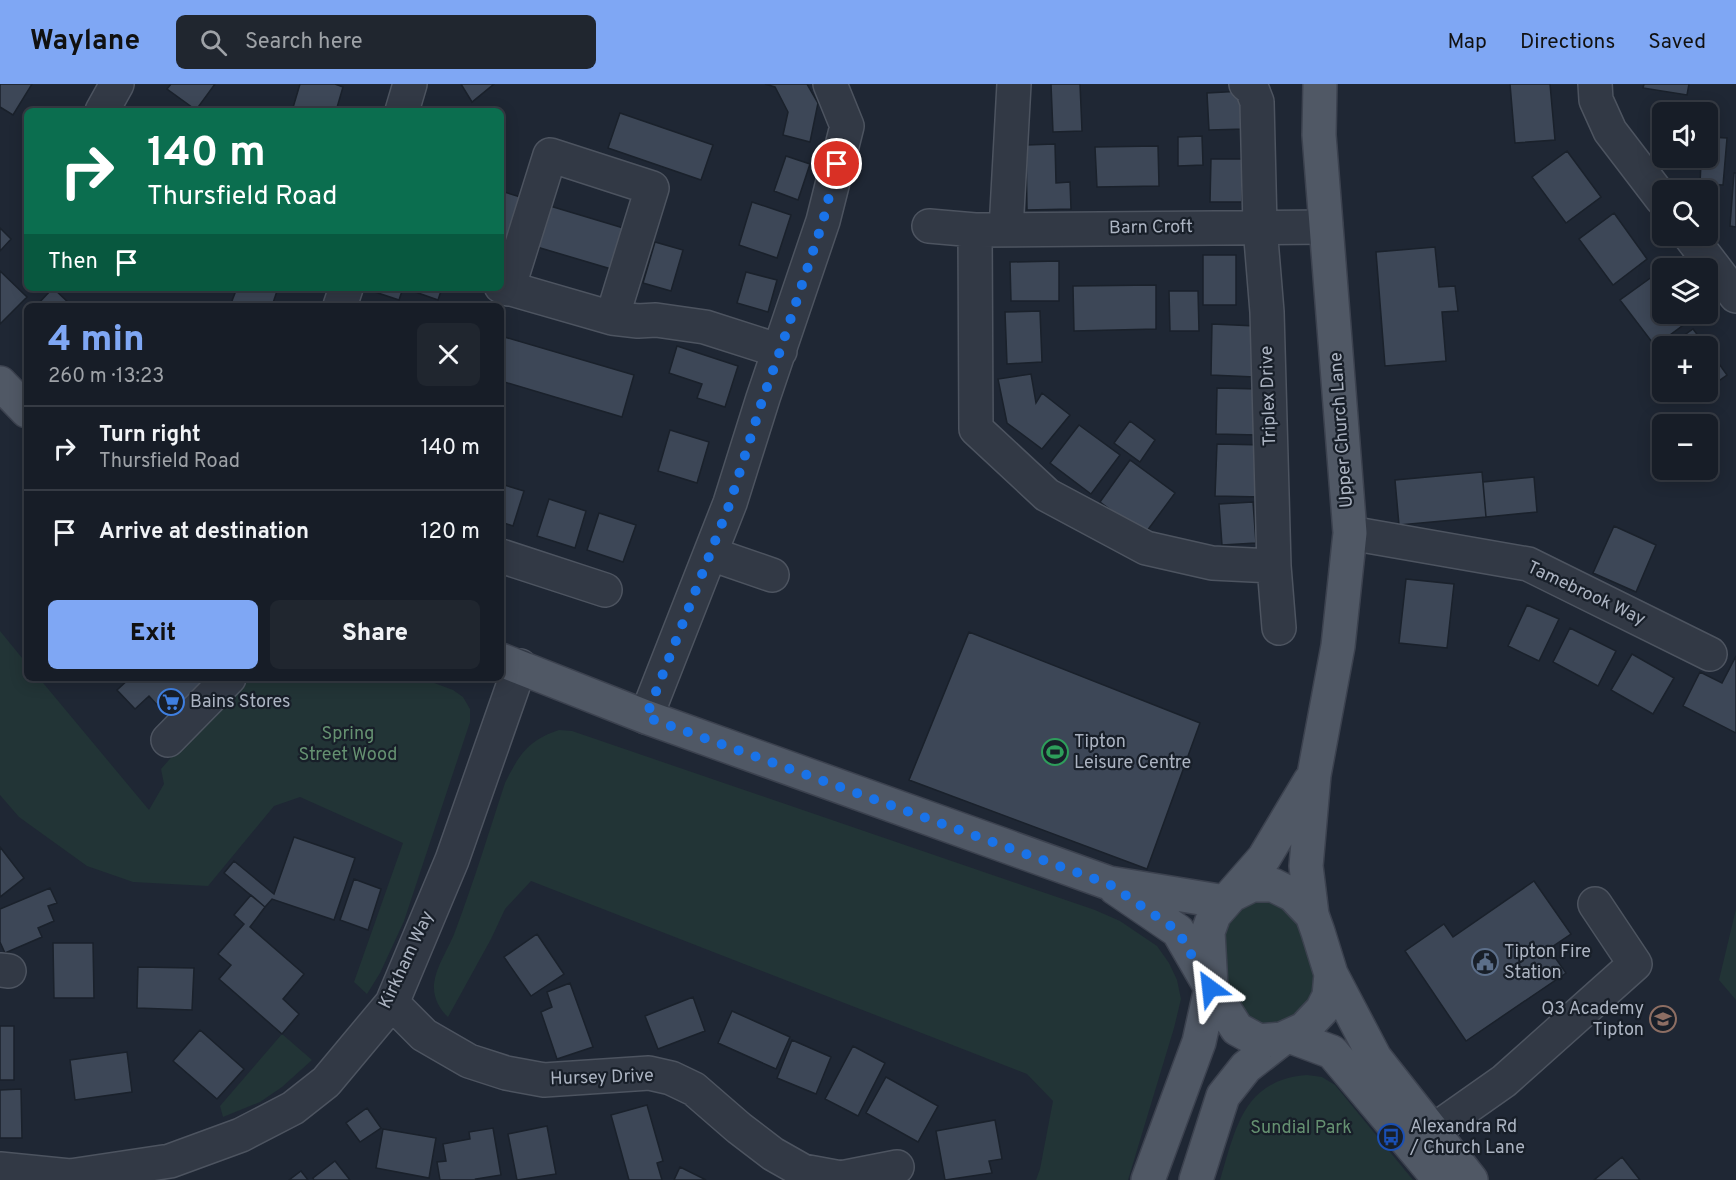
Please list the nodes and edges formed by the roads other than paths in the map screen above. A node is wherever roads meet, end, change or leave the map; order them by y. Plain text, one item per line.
1 (117, 84) edge
2 (410, 84) edge
3 (830, 84) edge
4 (1014, 84) edge
5 (1246, 84) edge
6 (1320, 84) edge
7 (1595, 84) edge
8 (104, 108) edge
9 (403, 108) edge
10 (1652, 186) edge
11 (929, 226) dead end
12 (1260, 227) junction
13 (1326, 227) junction
14 (990, 230) junction
15 (1698, 246) edge
16 (505, 288) edge
17 (1736, 296) edge
18 (612, 318) junction
19 (780, 351) junction
20 (0, 383) edge
21 (24, 408) edge
22 (1350, 533) junction
23 (711, 554) junction
24 (504, 566) edge
25 (1274, 566) junction
26 (772, 575) dead end
27 (605, 590) dead end
28 (1278, 628) dead end
29 (1710, 654) dead end
30 (510, 663) edge
31 (226, 681) edge
32 (646, 717) junction
33 (168, 740) dead end
34 (1314, 774) junction
35 (1109, 884) junction
36 (1229, 898) junction
37 (1594, 904) dead end
38 (1312, 915) junction
39 (1331, 974) junction
40 (1210, 988) junction
41 (392, 1003) junction
42 (1286, 1037) junction
43 (1433, 1131) junction
44 (897, 1167) dead end
45 (0, 1169) edge
46 (70, 1178) edge
47 (841, 1179) edge
48 (1148, 1180) edge
49 (1196, 1180) edge
50 (1440, 1180) edge
51 (1471, 1180) edge

1 - 8 street
2 - 9 street
3 - 19 street
4 - 14 street
5 - 12 street, Triplex Drive
6 - 13 main road, Upper Church Lane
7 - 10 street
11 - 14 street, Barn Croft
12 - 13 street, Barn Croft
12 - 14 street, Barn Croft
12 - 25 street, Triplex Drive
13 - 22 main road, Upper Church Lane
14 - 25 street
15 - 17 street
16 - 18 street
16 - 18 street
18 - 19 street
19 - 23 street
20 - 21 main road
22 - 29 street, Tamebrook Way
22 - 34 main road, Upper Church Lane
23 - 26 street
23 - 32 street
24 - 27 street
25 - 28 street, Triplex Drive
30 - 32 main road
30 - 41 street, Kirkham Way
31 - 33 street
32 - 35 main road
34 - 36 main road, Upper Church Lane
34 - 38 main road, Upper Church Lane
35 - 36 main road
35 - 40 main road
36 - 38 main road
36 - 40 main road
37 - 43 street
38 - 39 main road
39 - 42 main road
39 - 43 main road
40 - 42 main road
40 - 48 main road
41 - 46 street, Kirkham Way
41 - 47 street, Hursey Drive
42 - 49 main road
42 - 50 main road
43 - 51 main road
44 - 47 street, Hursey Drive
45 - 46 street, Kirkham Way

